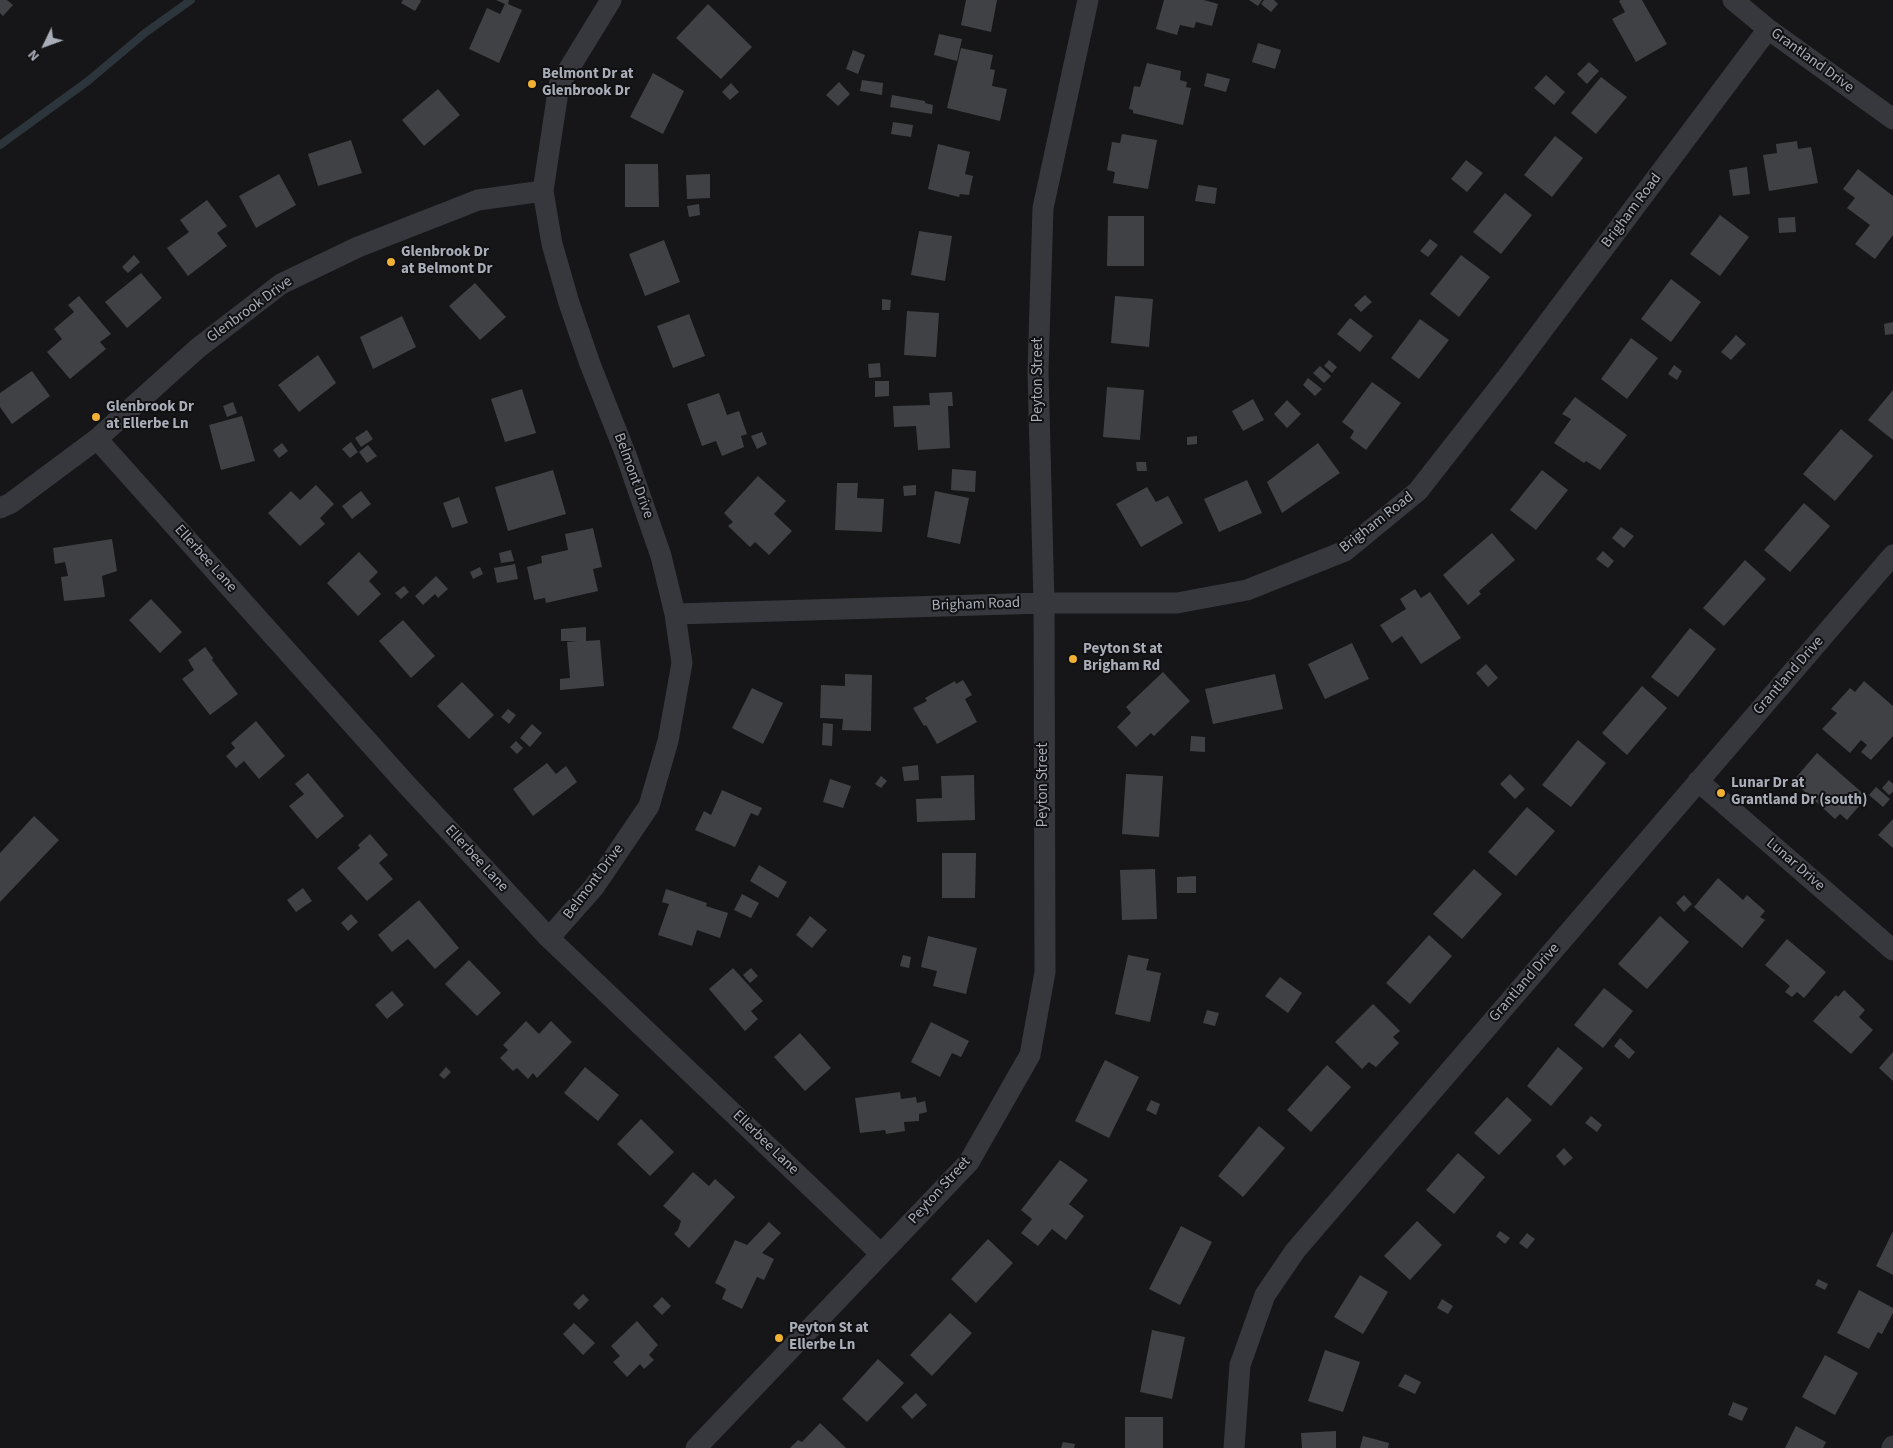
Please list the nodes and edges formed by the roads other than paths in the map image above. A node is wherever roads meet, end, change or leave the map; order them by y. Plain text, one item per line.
1 (611, 0) edge
2 (1088, 0) edge
3 (1733, 0) edge
4 (1768, 29) junction
5 (1893, 119) edge
6 (543, 190) junction
7 (97, 439) junction
8 (0, 508) edge
9 (1893, 555) edge
10 (1044, 604) junction
11 (675, 614) junction
12 (1698, 781) junction
13 (549, 938) junction
14 (1893, 950) edge
15 (881, 1254) junction
16 (696, 1448) edge
17 (1234, 1448) edge

1 - 6 street, Belmont Drive
2 - 10 street, Peyton Street
3 - 4 street, Grantland Drive
4 - 5 street, Grantland Drive
4 - 10 street, Brigham Road
6 - 7 street, Glenbrook Drive
6 - 11 street, Belmont Drive
7 - 8 street, Glenbrook Drive
7 - 13 street, Ellerbee Lane
9 - 12 street, Grantland Drive
10 - 11 street, Brigham Road
10 - 15 street, Peyton Street
11 - 13 street, Belmont Drive
12 - 14 street, Lunar Drive
12 - 17 street, Grantland Drive
13 - 15 street, Ellerbee Lane
15 - 16 street, Peyton Street

